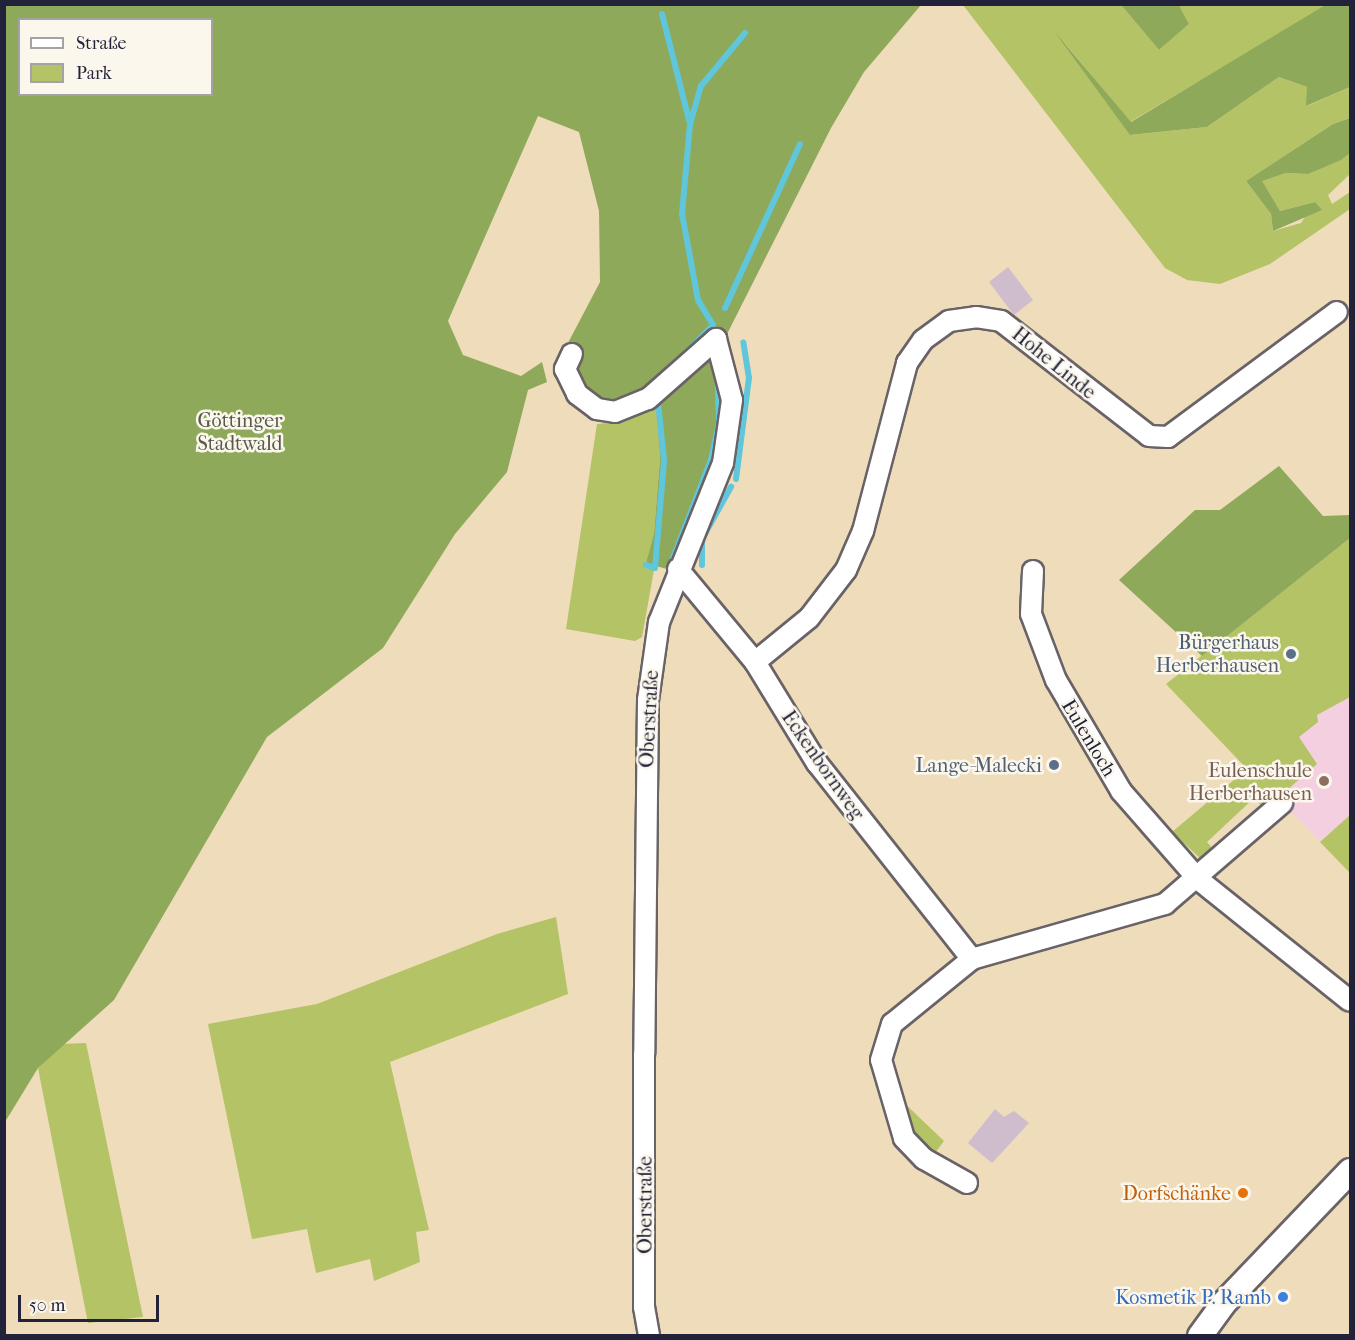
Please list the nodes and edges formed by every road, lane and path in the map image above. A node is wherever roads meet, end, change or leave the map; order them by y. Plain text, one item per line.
1 (1337, 312) dead end
2 (572, 354) dead end
3 (678, 570) junction
4 (1033, 571) dead end
5 (755, 662) junction
6 (1282, 803) dead end
7 (1199, 880) junction
8 (972, 959) junction
9 (1350, 1001) edge
10 (1350, 1171) edge
11 (967, 1183) dead end
12 (648, 1333) edge
13 (1200, 1335) edge

1 - 5 street, Hohe Linde
2 - 3 street, Oberstraße
3 - 5 street, Eckenbornweg
3 - 12 street, Oberstraße
4 - 7 street, Eulenloch
5 - 8 street, Eckenbornweg
6 - 7 street
7 - 8 street
7 - 9 street, Eulenloch
8 - 11 street
10 - 13 street

